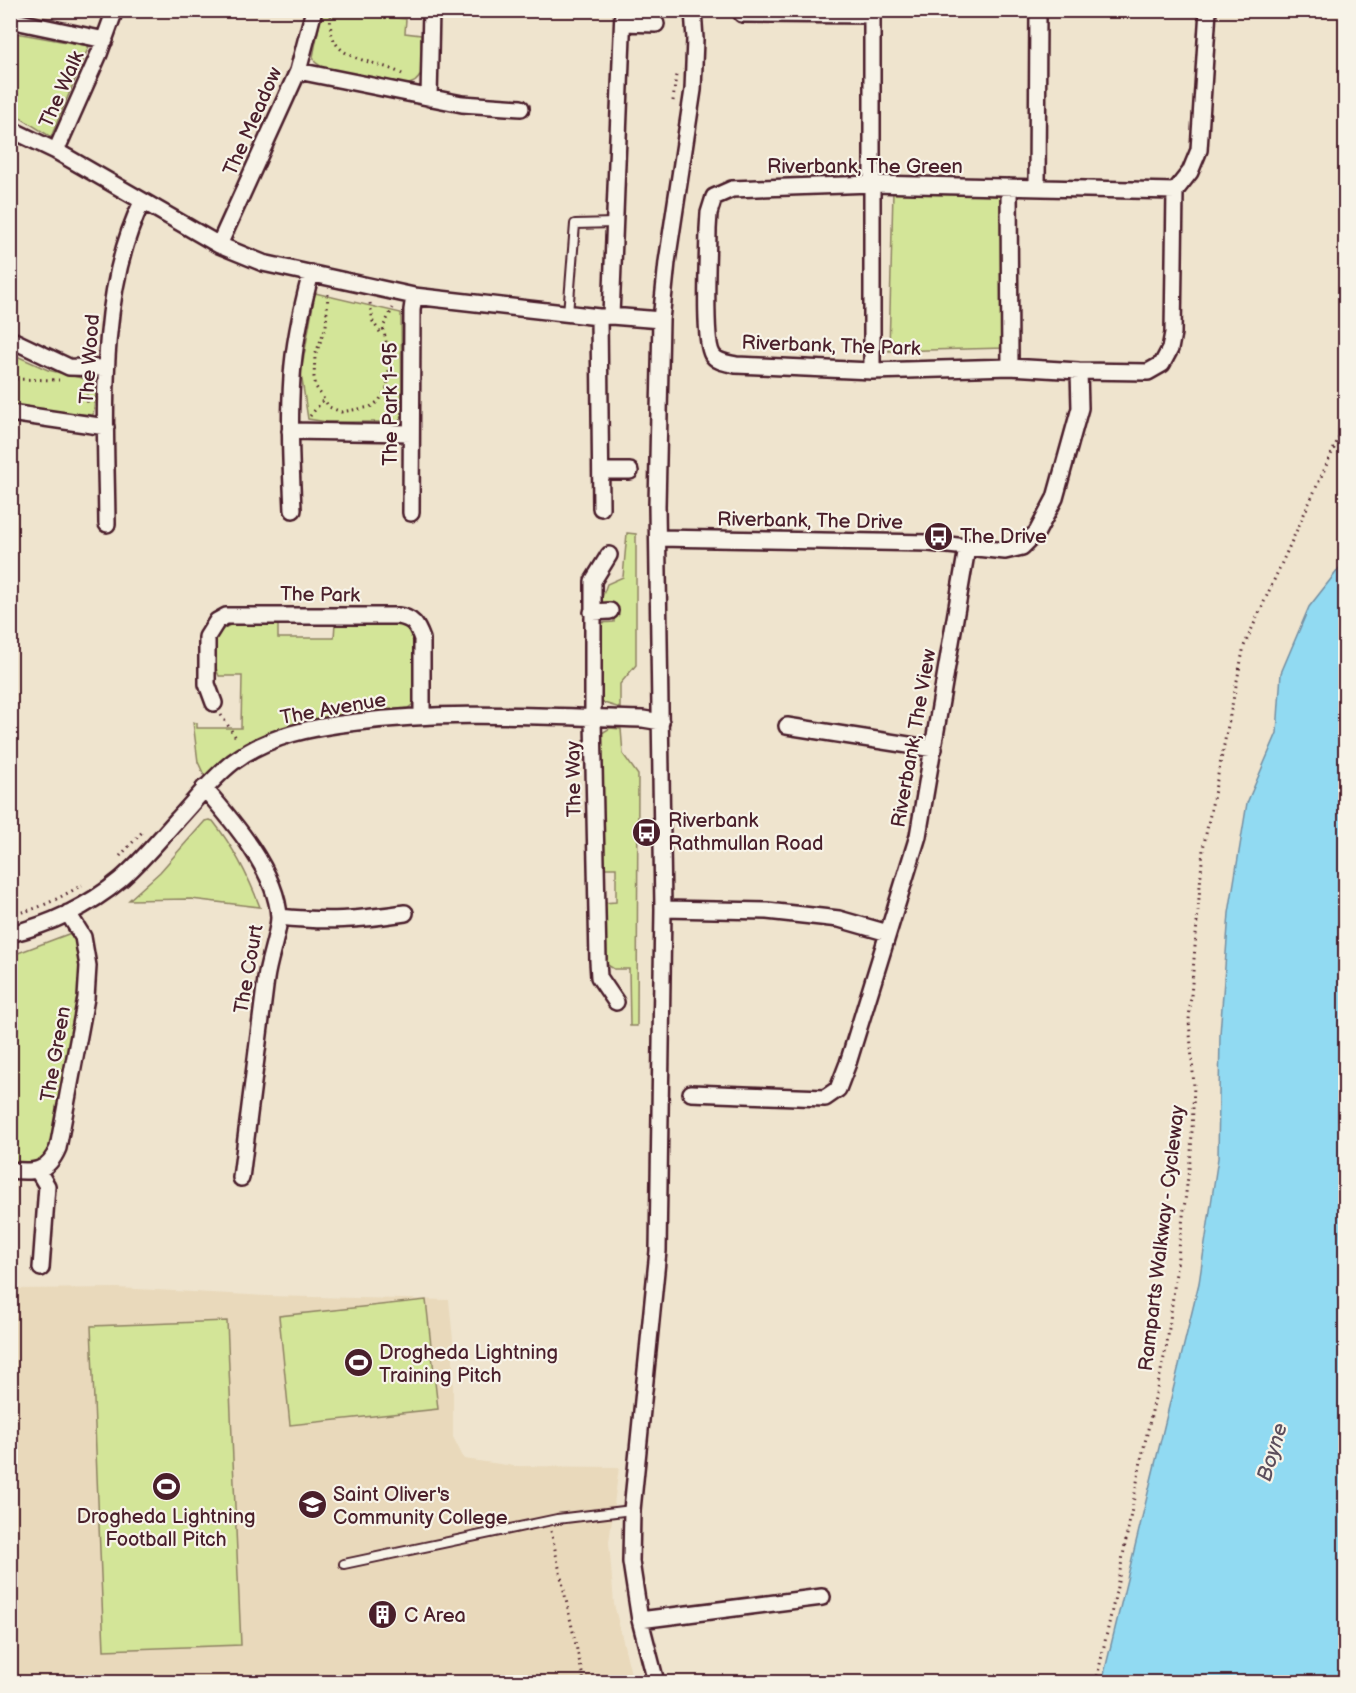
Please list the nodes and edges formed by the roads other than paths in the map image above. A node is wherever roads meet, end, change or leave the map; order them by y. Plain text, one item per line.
1 (115, 10) edge
2 (314, 10) edge
3 (431, 10) edge
4 (693, 10) edge
5 (1038, 10) edge
6 (1208, 10) edge
7 (766, 12) edge
8 (872, 13) edge
9 (742, 14) dead end
10 (623, 17) edge
11 (10, 20) edge
12 (656, 24) dead end
13 (105, 40) junction
14 (298, 71) junction
15 (425, 97) junction
16 (521, 108) dead end
17 (10, 129) edge
18 (56, 151) junction
19 (872, 184) junction
20 (1009, 188) junction
21 (1036, 188) junction
22 (1175, 191) junction
23 (722, 193) joint
24 (142, 202) junction
25 (614, 223) junction
26 (219, 245) junction
27 (310, 273) junction
28 (414, 296) junction
29 (568, 314) junction
30 (605, 317) junction
31 (661, 320) junction
32 (10, 339) edge
33 (1010, 367) junction
34 (105, 368) junction
35 (872, 371) junction
36 (1079, 371) junction
37 (10, 413) edge
38 (98, 426) junction
39 (290, 431) junction
40 (411, 433) junction
41 (601, 471) junction
42 (630, 471) dead end
43 (601, 508) dead end
44 (293, 510) dead end
45 (411, 513) dead end
46 (107, 524) dead end
47 (658, 538) junction
48 (967, 548) junction
49 (609, 555) dead end
50 (610, 611) dead end
51 (592, 612) junction
52 (214, 703) road end
53 (422, 715) junction
54 (593, 718) junction
55 (661, 722) junction
56 (788, 726) dead end
57 (934, 749) junction
58 (204, 788) junction
59 (663, 909) junction
60 (68, 913) junction
61 (405, 913) dead end
62 (279, 918) junction
63 (888, 933) junction
64 (10, 934) edge
65 (616, 1002) dead end
66 (691, 1093) dead end
67 (10, 1170) edge
68 (38, 1171) junction
69 (240, 1178) dead end
70 (41, 1268) dead end
71 (632, 1510) junction
72 (344, 1564) dead end
73 (822, 1597) dead end
74 (640, 1620) junction
75 (656, 1683) edge

1 - 13 street, The Walk
2 - 14 street, The Meadow
3 - 15 street
4 - 31 street
5 - 21 street
6 - 22 street
7 - 8 street
7 - 9 street
8 - 19 street
10 - 12 street
10 - 25 street
11 - 13 street
13 - 18 street, The Walk
14 - 15 street
14 - 26 street, The Meadow
15 - 16 street
17 - 18 street
18 - 24 street
19 - 20 street, Riverbank, The Green
19 - 23 street, Riverbank, The Green
19 - 35 street
20 - 21 street, Riverbank, The Green
20 - 33 street
21 - 22 street, Riverbank, The Green
22 - 36 street, Riverbank, The Park
23 - 35 street, Riverbank, The Park
24 - 26 street
24 - 34 street, The Wood
25 - 29 lane
25 - 30 street
26 - 27 street
27 - 28 street
27 - 39 street
28 - 29 street
28 - 40 street, The Park 1-95
29 - 30 street
30 - 31 street
30 - 41 street
31 - 47 street
32 - 34 street
33 - 35 street, Riverbank, The Park
33 - 36 street, Riverbank, The Park
34 - 38 street, The Wood
36 - 48 street, Riverbank, The Drive
37 - 38 street
38 - 46 street, The Wood
39 - 40 street
39 - 44 street
40 - 45 street, The Park 1-95
41 - 42 street
41 - 43 street
47 - 48 street, Riverbank, The Drive
47 - 55 street
48 - 57 street, Riverbank, The View
49 - 51 street, The Way
50 - 51 street
51 - 54 street, The Way
52 - 53 street, The Park
53 - 54 street, The Avenue
53 - 58 street, The Avenue
54 - 55 street, The Avenue
54 - 65 street, The Way
55 - 59 street
56 - 57 street
57 - 63 street, Riverbank, The View
58 - 60 street, The Avenue
58 - 62 street, The Court
59 - 63 street
59 - 71 street
60 - 64 street, The Avenue
60 - 68 street, The Green
61 - 62 street
62 - 69 street, The Court
63 - 66 street, Riverbank, The View
67 - 68 street
68 - 70 street
71 - 72 lane
71 - 74 street
73 - 74 street
74 - 75 street

